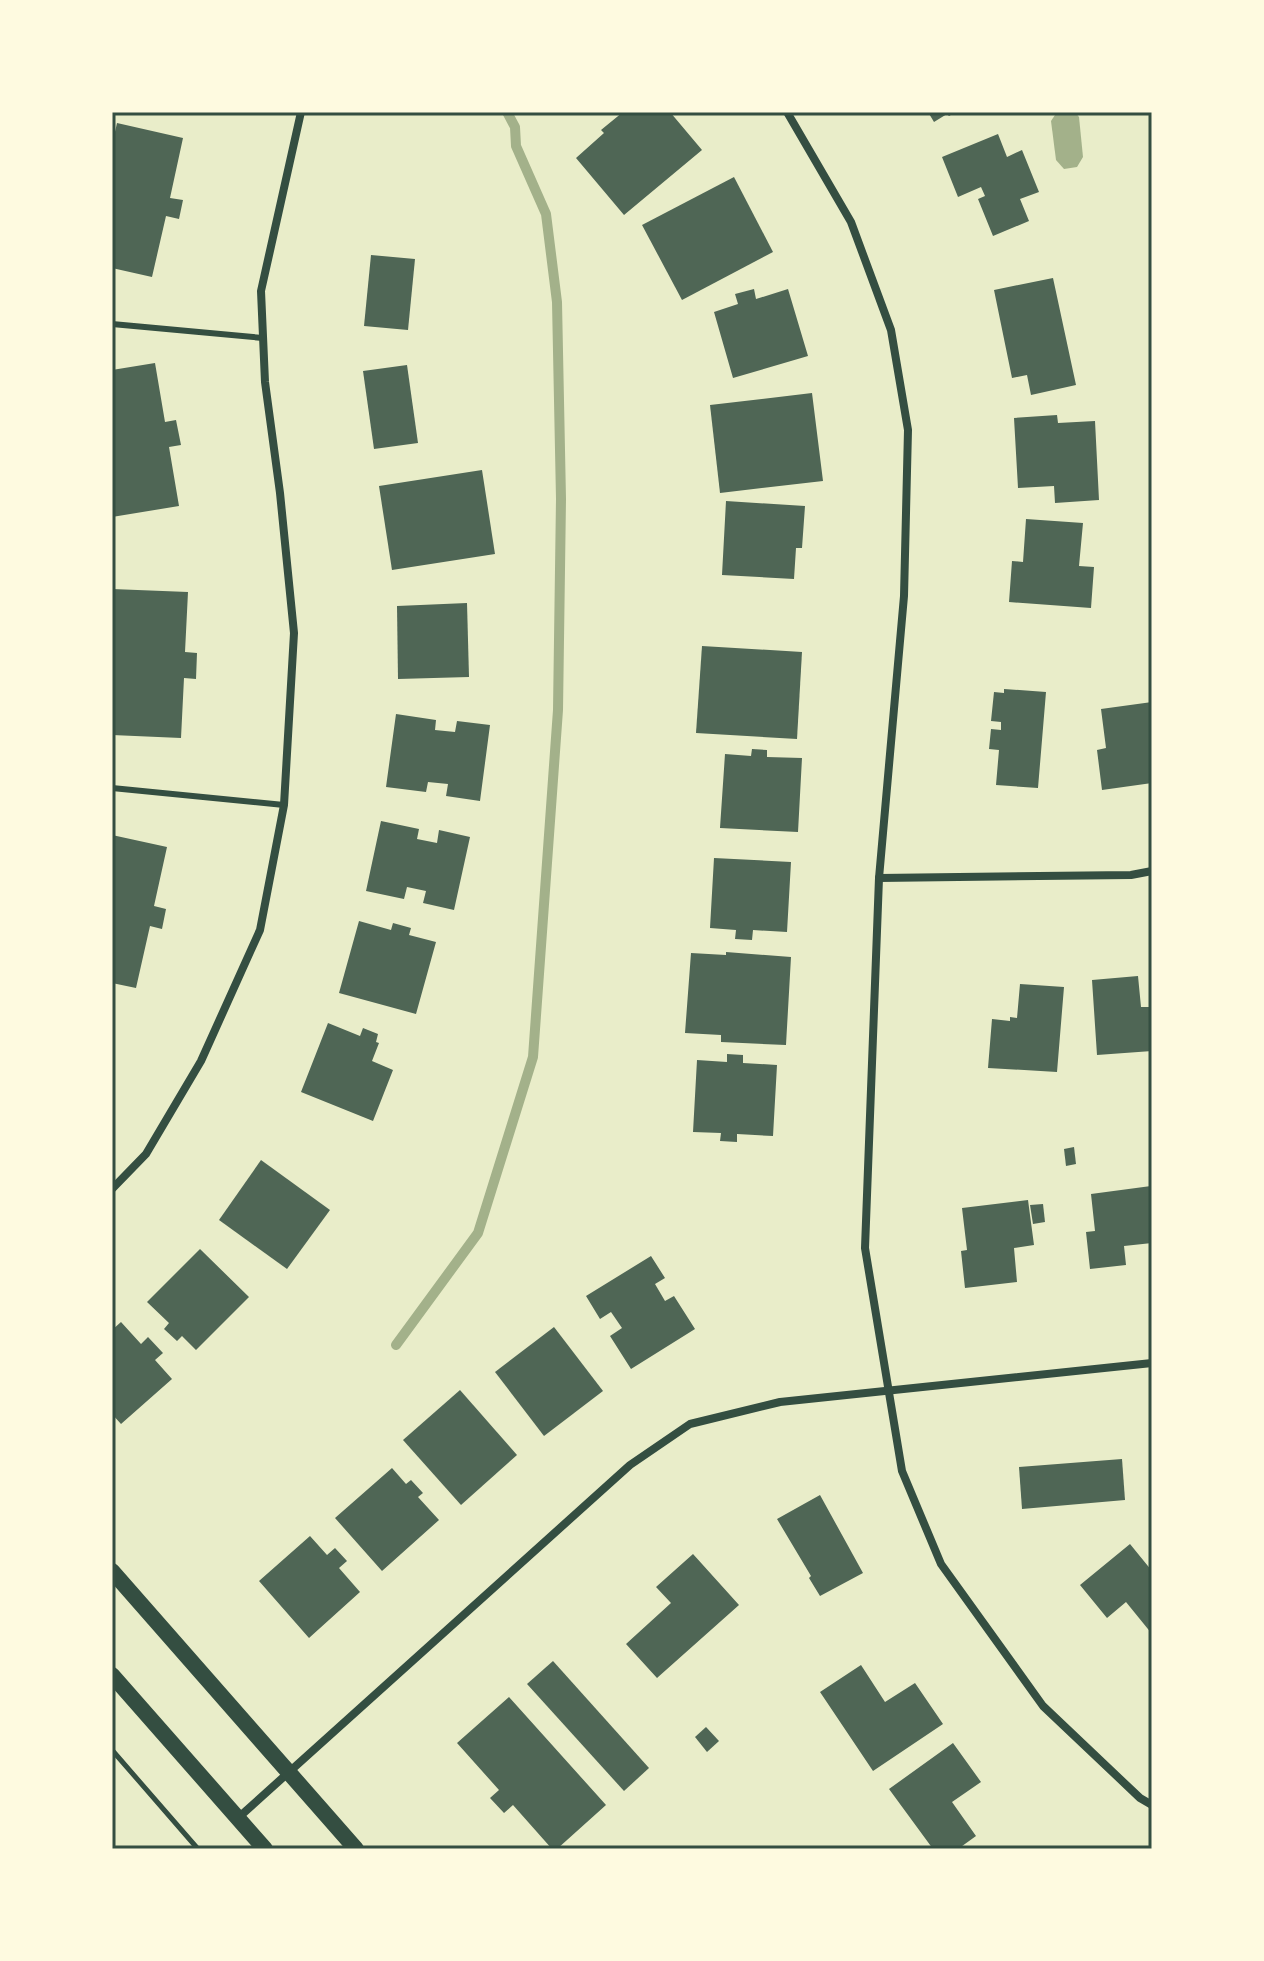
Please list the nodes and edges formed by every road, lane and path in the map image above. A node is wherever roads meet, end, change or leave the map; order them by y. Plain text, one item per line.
1 (301, 112) edge
2 (787, 112) edge
3 (112, 324) edge
4 (263, 338) junction
5 (112, 788) edge
6 (284, 805) junction
7 (1152, 871) edge
8 (879, 878) junction
9 (112, 1189) edge
10 (1152, 1363) edge
11 (888, 1391) junction
12 (112, 1571) edge
13 (112, 1675) edge
14 (112, 1750) edge
15 (288, 1772) junction
16 (1152, 1805) edge
17 (238, 1818) junction
18 (198, 1849) edge
19 (265, 1849) edge
20 (356, 1849) edge

1 - 4 street
2 - 8 street
3 - 4 lane
4 - 6 street
5 - 6 lane
6 - 9 street
7 - 8 street
8 - 11 street
10 - 11 street
11 - 15 street
11 - 16 street
12 - 15 main road
13 - 17 main road
14 - 18 path
15 - 17 street
15 - 20 main road
17 - 19 main road

